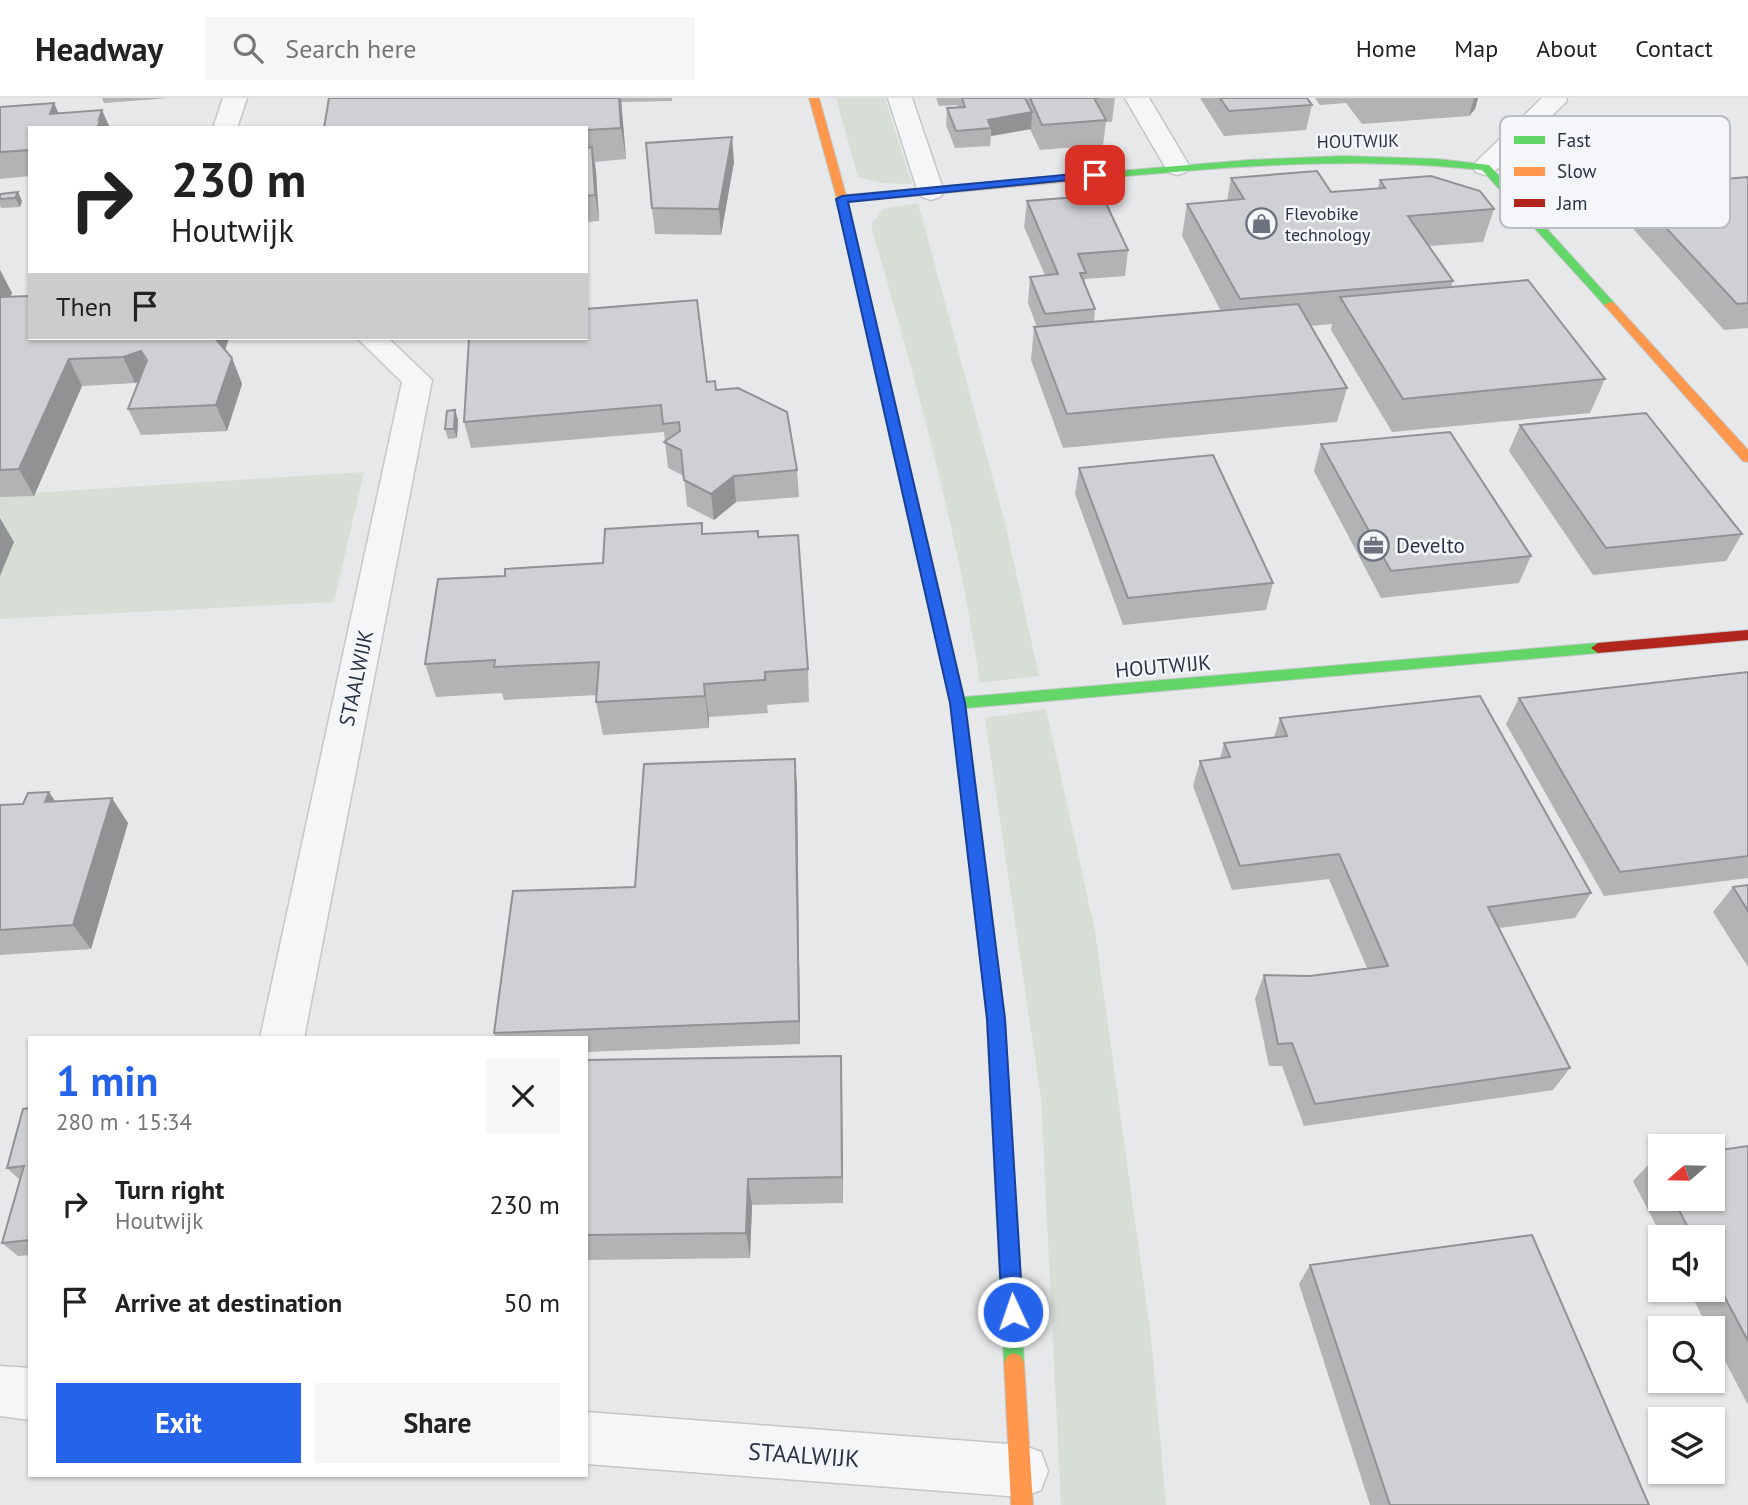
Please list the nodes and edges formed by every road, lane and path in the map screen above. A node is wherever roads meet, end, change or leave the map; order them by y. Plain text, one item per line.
1 (235, 98) edge
2 (814, 98) edge
3 (900, 98) edge
4 (1137, 98) edge
5 (1554, 98) edge
6 (1539, 116) edge
7 (226, 126) edge
8 (1500, 153) edge
9 (1177, 167) junction
10 (1485, 167) junction
11 (1500, 184) edge
12 (932, 192) junction
13 (842, 199) junction
14 (1540, 228) edge
15 (373, 340) edge
16 (1748, 457) edge
17 (1748, 635) edge
18 (958, 703) junction
19 (282, 1036) edge
20 (0, 1391) edge
21 (28, 1394) edge
22 (588, 1438) edge
23 (1022, 1488) edge

1 - 7 street
2 - 13 street
3 - 12 street
4 - 9 street
5 - 6 street
8 - 10 street
9 - 10 street, HOUTWIJK
9 - 12 street, HOUTWIJK
10 - 11 street
12 - 13 street, HOUTWIJK
13 - 18 street
14 - 16 street
15 - 19 street, STAALWIJK
17 - 18 street, HOUTWIJK
18 - 23 street
20 - 21 street
22 - 23 street, STAALWIJK

